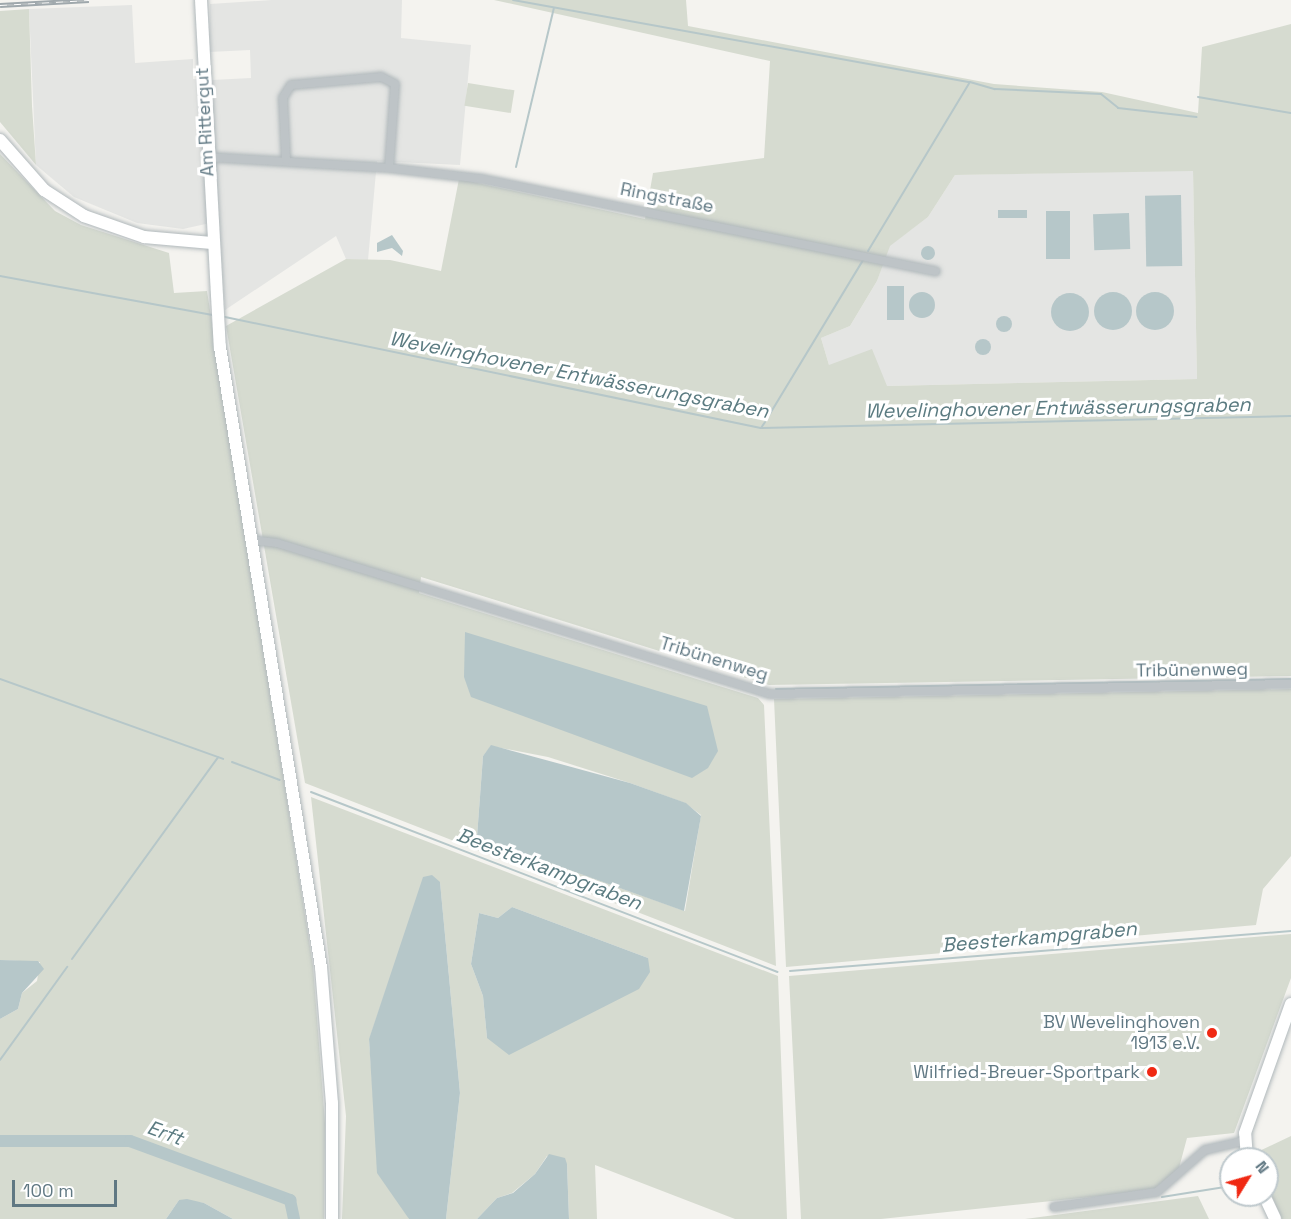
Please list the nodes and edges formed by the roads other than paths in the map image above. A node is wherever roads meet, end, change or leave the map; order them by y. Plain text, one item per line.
1 (201, 0) edge
2 (0, 140) edge
3 (207, 157) junction
4 (286, 160) junction
5 (389, 168) junction
6 (212, 243) junction
7 (936, 271) dead end
8 (252, 540) junction
9 (1291, 684) edge
10 (1291, 1004) edge
11 (1243, 1141) junction
12 (1244, 1147) edge
13 (1054, 1207) dead end
14 (332, 1219) edge

1 - 3 street, Am Rittergut
2 - 6 street
3 - 4 street, Ringstraße
3 - 6 street, Am Rittergut
4 - 5 street, Ringstraße
4 - 5 street
5 - 7 street, Ringstraße
6 - 8 street, Am Rittergut
8 - 9 street, Tribünenweg
8 - 14 street, Am Rittergut
10 - 11 street
11 - 12 street
11 - 13 street

